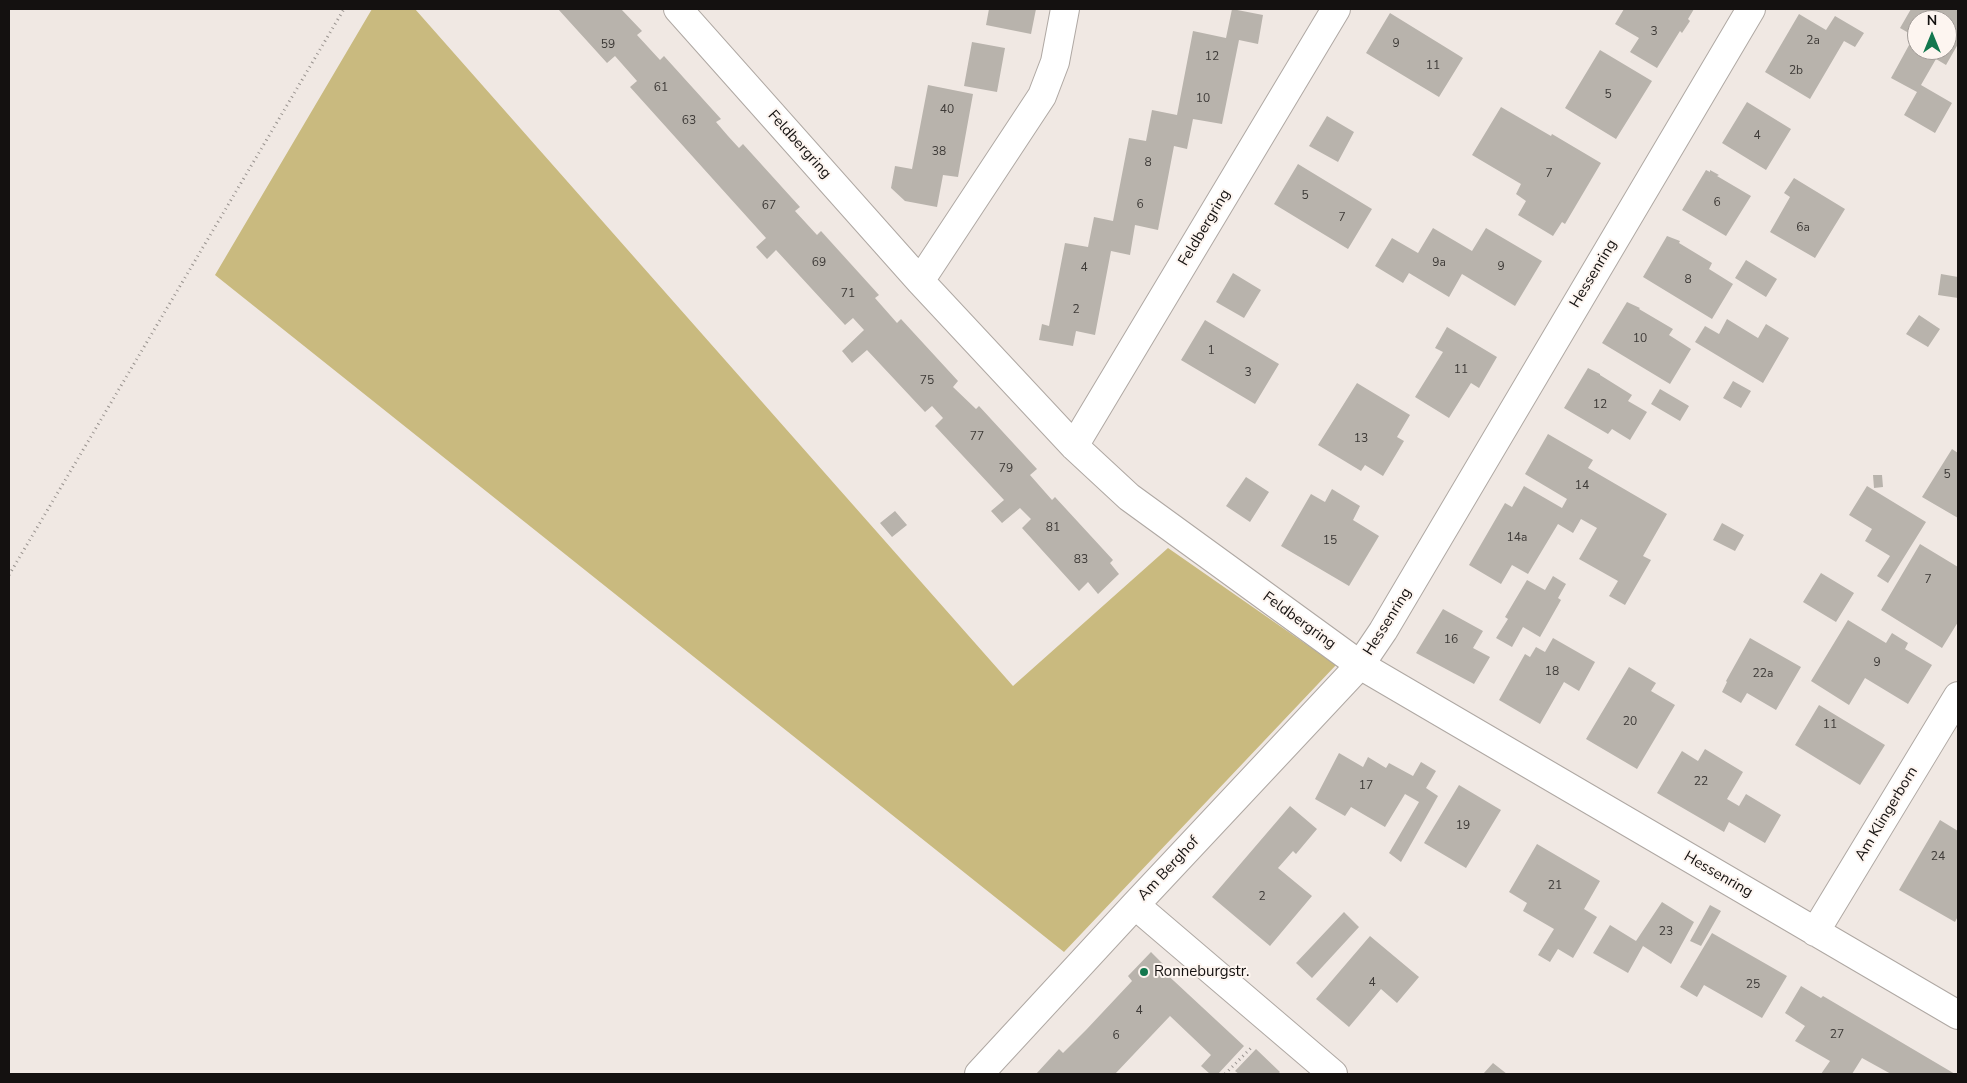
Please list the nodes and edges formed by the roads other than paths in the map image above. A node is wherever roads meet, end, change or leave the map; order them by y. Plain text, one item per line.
1 (678, 9) edge
2 (1064, 9) edge
3 (1336, 9) edge
4 (1751, 9) edge
5 (920, 281) junction
6 (1074, 446) junction
7 (1360, 665) junction
8 (1958, 696) edge
9 (1134, 906) junction
10 (1815, 932) junction
11 (1958, 1015) edge
12 (979, 1074) edge
13 (1333, 1074) edge

1 - 5 street, Feldbergring
2 - 5 street
3 - 6 street, Feldbergring
4 - 7 street, Hessenring
5 - 6 street, Feldbergring
6 - 7 street, Feldbergring
7 - 9 street, Am Berghof
7 - 10 street, Hessenring
8 - 10 street, Am Klingerborn
9 - 12 street, Am Berghof
9 - 13 street
10 - 11 street, Hessenring

